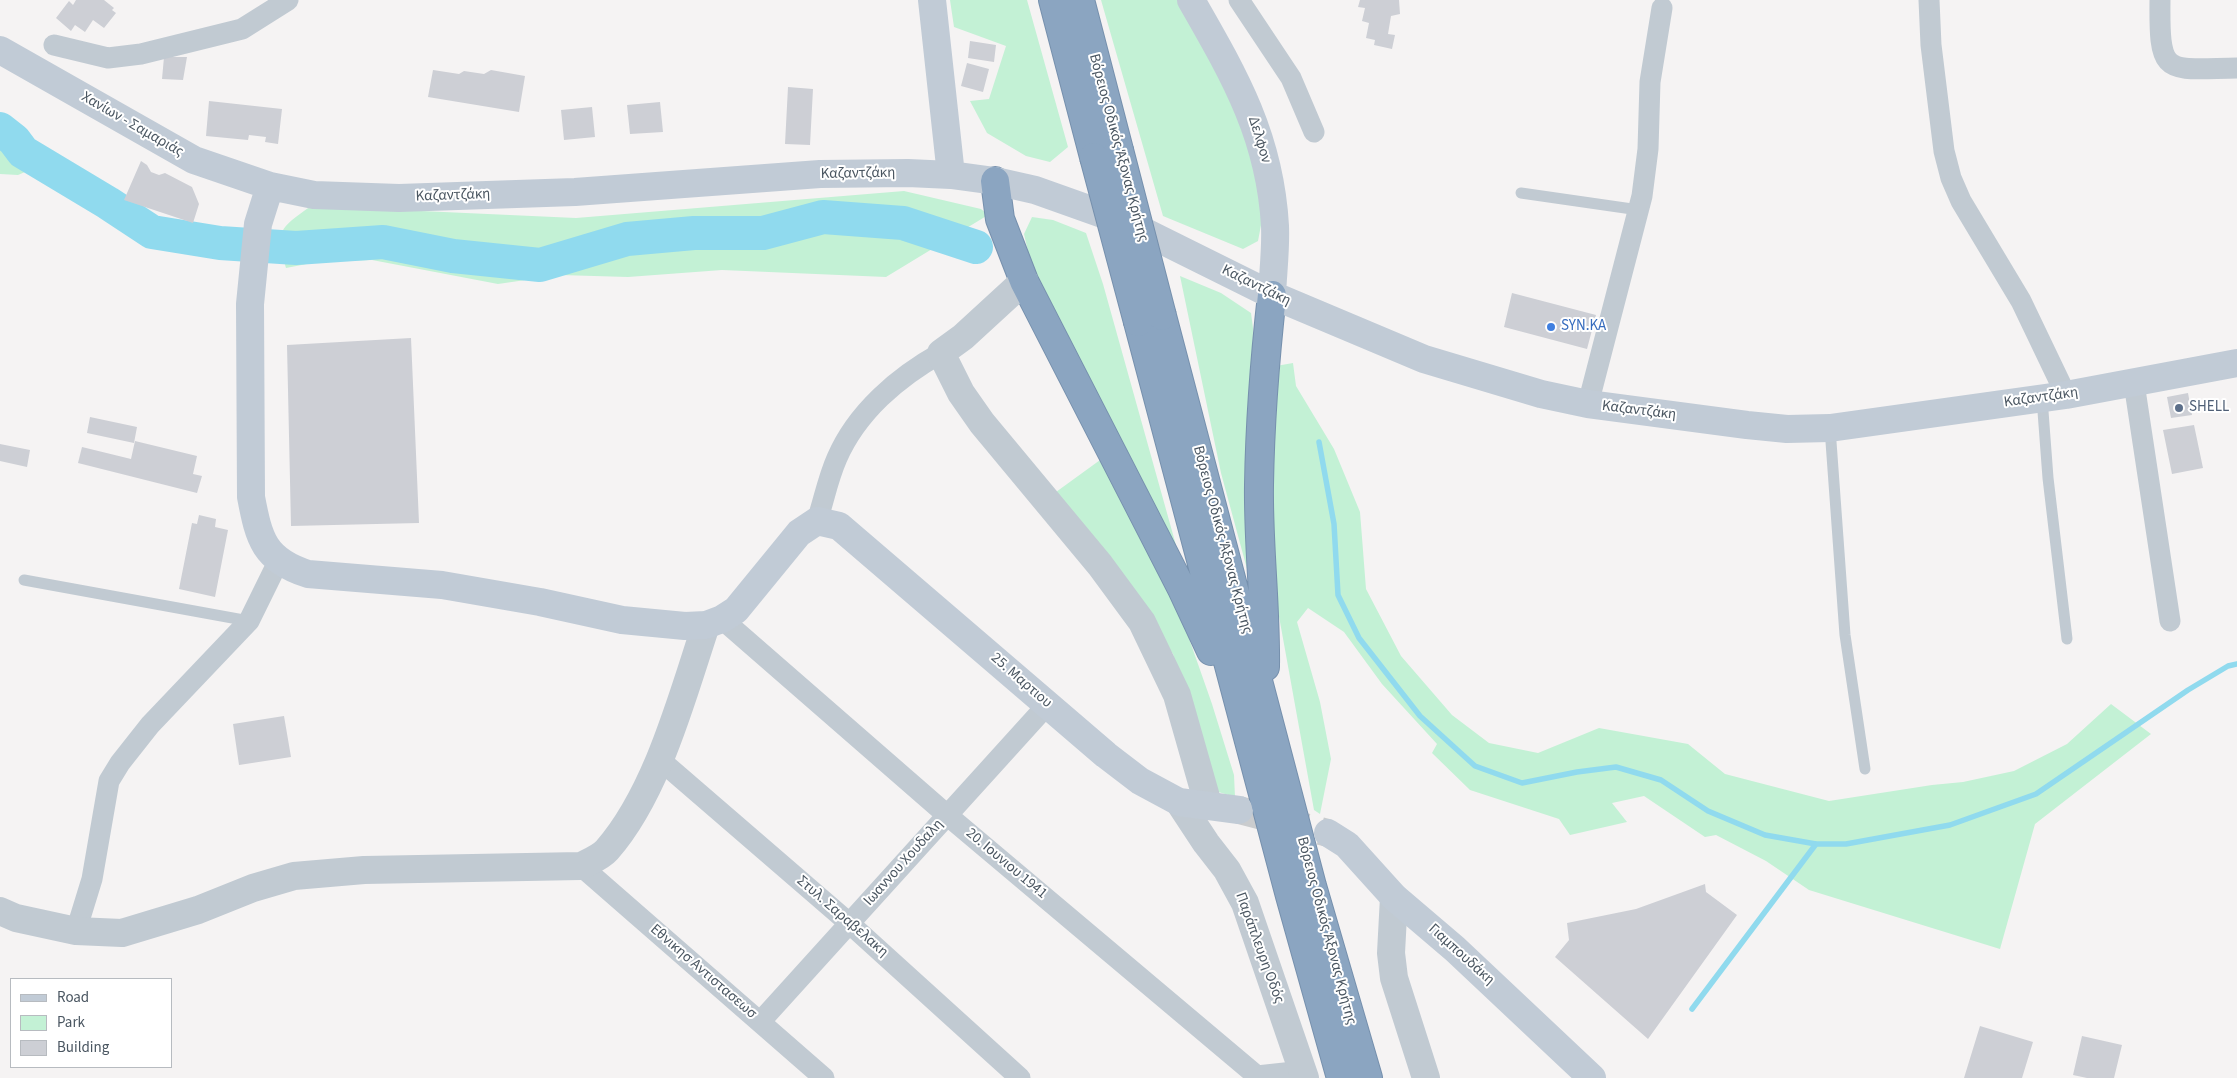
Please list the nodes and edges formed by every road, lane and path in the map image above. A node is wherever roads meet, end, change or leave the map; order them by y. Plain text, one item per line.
1 (288, 0) edge
2 (932, 0) edge
3 (1053, 0) edge
4 (1080, 0) edge
5 (1191, 0) edge
6 (1239, 0) edge
7 (1929, 0) edge
8 (2160, 0) edge
9 (1662, 8) dead end
10 (54, 45) dead end
11 (0, 50) edge
12 (2237, 68) edge
13 (1314, 132) dead end
14 (1106, 153) junction
15 (951, 175) junction
16 (995, 181) junction
17 (270, 186) junction
18 (1521, 193) dead end
19 (1639, 210) junction
20 (1024, 281) junction
21 (1272, 295) junction
22 (1150, 319) junction
23 (941, 352) junction
24 (2237, 363) edge
25 (2134, 383) junction
26 (2054, 396) junction
27 (1588, 404) junction
28 (1830, 428) junction
29 (818, 521) junction
30 (279, 560) junction
31 (24, 580) dead end
32 (2170, 621) dead end
33 (249, 622) junction
34 (714, 622) junction
35 (2067, 639) dead end
36 (1265, 701) junction
37 (1048, 704) junction
38 (1241, 714) junction
39 (659, 759) junction
40 (1865, 769) dead end
41 (1179, 802) junction
42 (1208, 804) junction
43 (1239, 810) tunnel mouth
44 (947, 815) junction
45 (1328, 833) tunnel mouth
46 (581, 866) junction
47 (1394, 897) junction
48 (0, 911) edge
49 (850, 922) junction
50 (76, 931) junction
51 (760, 1022) junction
52 (1304, 1074) edge
53 (1252, 1077) edge
54 (824, 1078) edge
55 (1020, 1078) edge
56 (1341, 1078) edge
57 (1368, 1078) edge
58 (1426, 1078) edge
59 (1592, 1078) edge

1 - 10 street
2 - 15 main road
3 - 14 highway, Βόρειος Οδικός Άξονας Κρήτης
4 - 14 highway, Βόρειος Οδικός Άξονας Κρήτης
5 - 21 main road, Δελφον
6 - 13 street
7 - 26 street
8 - 12 street
9 - 19 street
11 - 17 main road, Χανίων - Σαμαριάς
14 - 22 highway, Βόρειος Οδικός Άξονας Κρήτης, bridge
15 - 16 main road, Καζαντζάκη
15 - 17 main road, Καζαντζάκη
16 - 20 highway
16 - 21 main road, Καζαντζάκη
17 - 30 main road
18 - 19 lane
19 - 27 street
20 - 23 street
20 - 38 highway
21 - 27 main road, Καζαντζάκη
21 - 36 highway
22 - 36 highway, Βόρειος Οδικός Άξονας Κρήτης
22 - 38 highway, Βόρειος Οδικός Άξονας Κρήτης
23 - 29 street
23 - 42 street
24 - 25 main road, Καζαντζάκη
25 - 26 main road, Καζαντζάκη
25 - 32 street
26 - 28 main road, Καζαντζάκη
26 - 35 lane
27 - 28 main road, Καζαντζάκη
28 - 40 lane
29 - 34 main road
29 - 37 main road, 25. Μαρτιου
30 - 33 street
30 - 34 main road
31 - 33 lane
33 - 50 street
34 - 39 street
34 - 44 street, 20. Ιουνιου 1941
36 - 57 highway, Βόρειος Οδικός Άξονας Κρήτης
37 - 41 main road, 25. Μαρτιου
37 - 44 street, Ιωαννου Χουδαλη
38 - 56 highway, Βόρειος Οδικός Άξονας Κρήτης
39 - 46 street
39 - 49 street, Στυλ. Σαραβελακη
41 - 42 main road, 25. Μαρτιου
41 - 52 street, Παράπλευρη Οδός
42 - 43 main road, 25. Μαρτιου
44 - 49 street, Ιωαννου Χουδαλη
44 - 53 street, 20. Ιουνιου 1941
45 - 47 main road, Γιαμπουδάκη
46 - 50 street
46 - 51 street, Εθνικησ Αντιστασεωσ
47 - 58 street
47 - 59 main road, Γιαμπουδάκη
48 - 50 street
49 - 51 street, Ιωαννου Χουδαλη
49 - 55 street, Στυλ. Σαραβελακη
51 - 54 street, Εθνικησ Αντιστασεωσ
52 - 53 street, 20. Ιουνιου 1941

